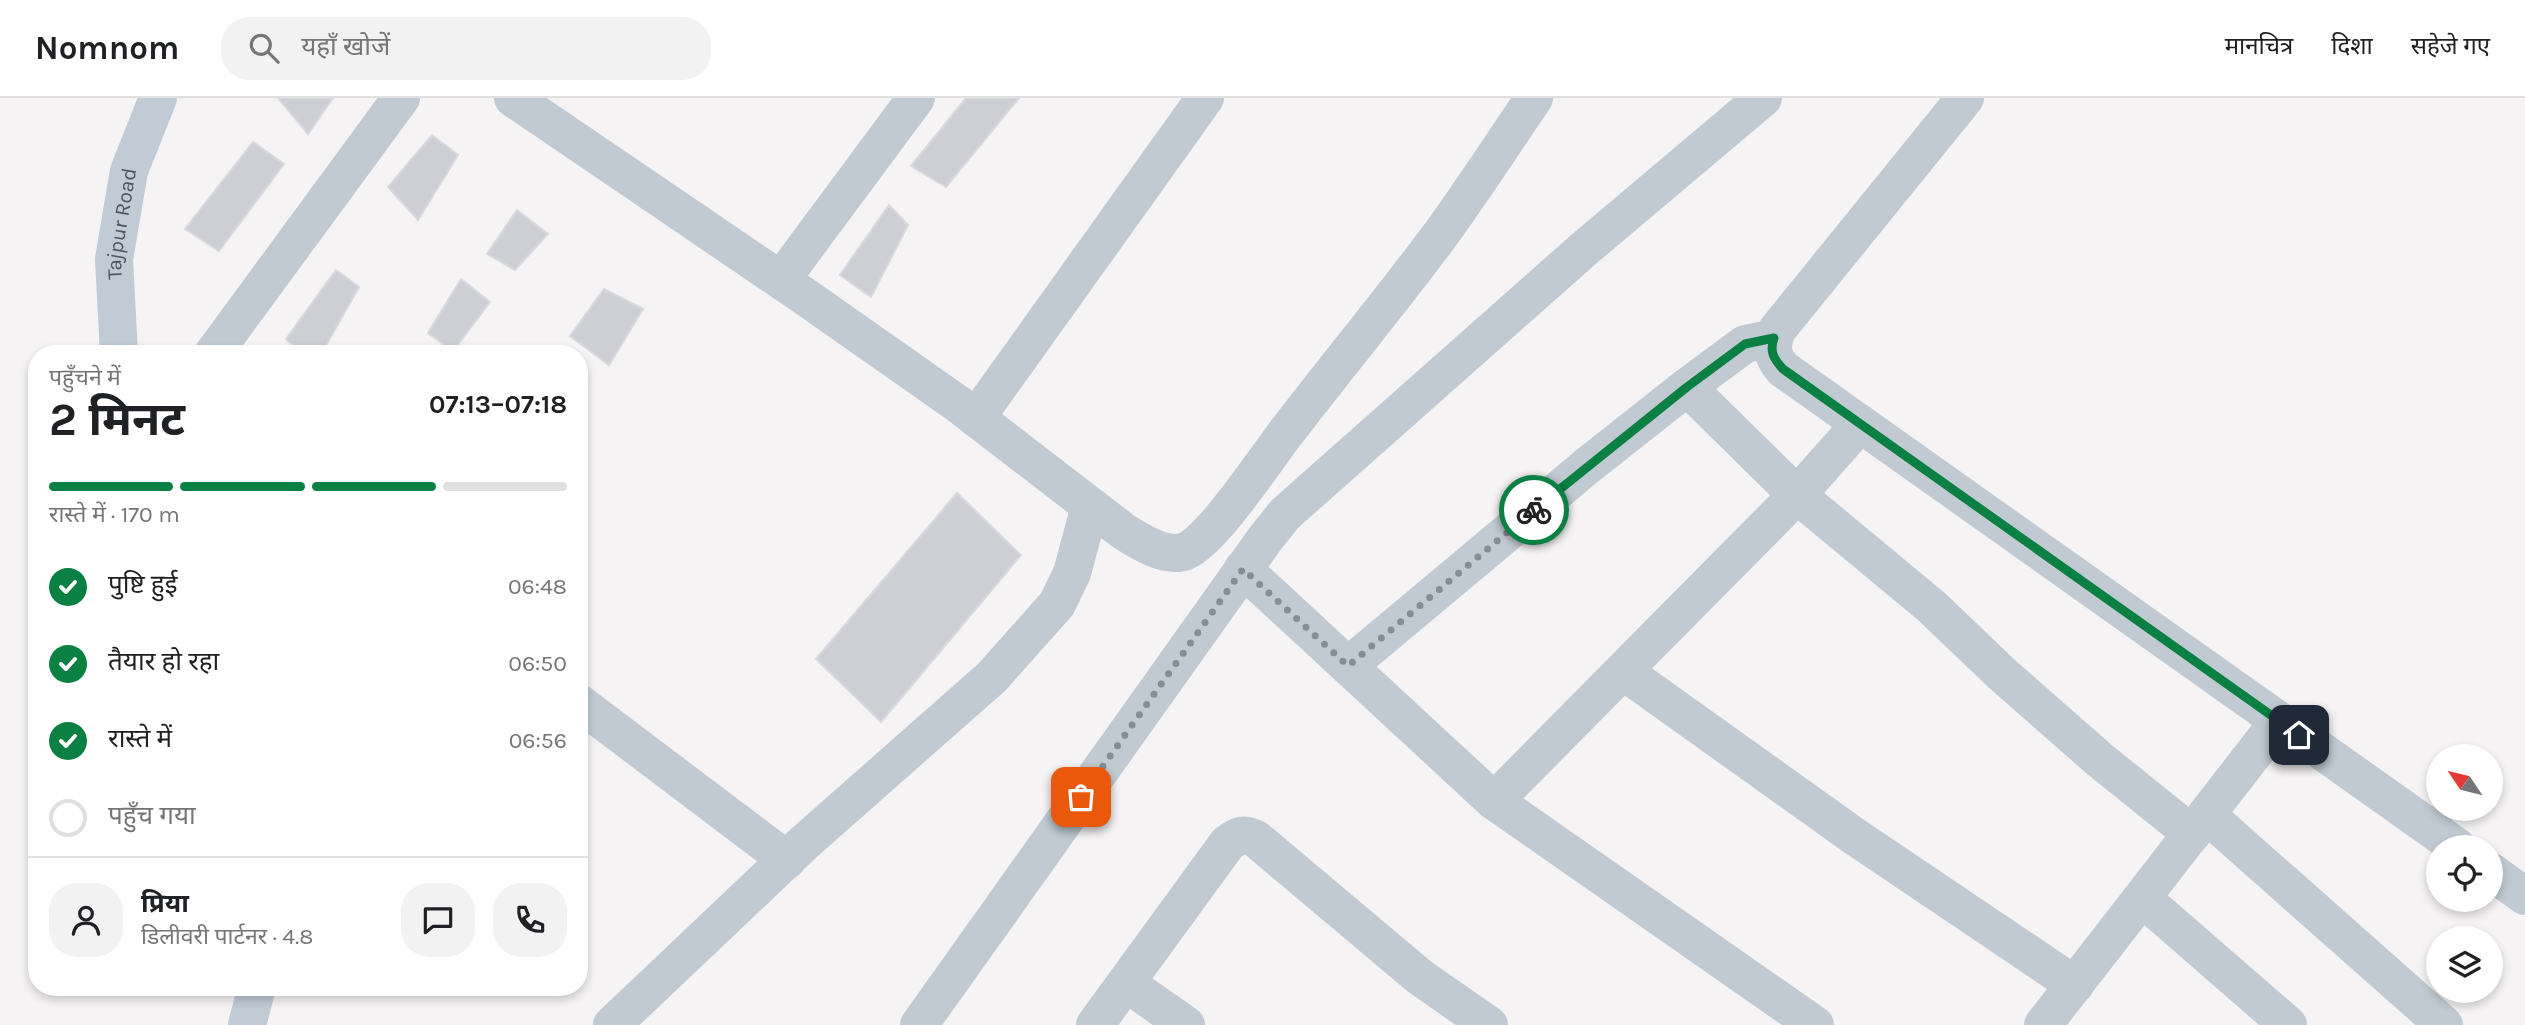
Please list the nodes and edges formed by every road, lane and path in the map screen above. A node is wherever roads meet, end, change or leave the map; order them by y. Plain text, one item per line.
1 (158, 98) edge
2 (401, 98) edge
3 (513, 98) edge
4 (916, 98) edge
5 (1184, 98) edge
6 (1205, 98) edge
7 (1534, 98) edge
8 (1763, 98) edge
9 (1965, 98) edge
10 (1175, 140) junction
11 (781, 280) junction
12 (1774, 338) junction
13 (119, 345) edge
14 (221, 345) edge
15 (1687, 387) junction
16 (976, 418) junction
17 (1860, 424) junction
18 (1797, 495) junction
19 (1090, 506) junction
20 (1243, 569) junction
21 (1348, 666) junction
22 (1623, 671) junction
23 (588, 710) edge
24 (2278, 720) junction
25 (1494, 801) junction
26 (2199, 824) junction
27 (2439, 835) edge
28 (787, 860) junction
29 (2503, 880) edge
30 (2525, 896) edge
31 (2142, 898) junction
32 (1126, 983) junction
33 (2075, 985) junction
34 (255, 996) edge
35 (247, 1025) edge
36 (612, 1025) edge
37 (919, 1025) edge
38 (1095, 1025) edge
39 (1186, 1025) edge
40 (1489, 1025) edge
41 (1815, 1025) edge
42 (2043, 1025) edge
43 (2288, 1025) edge
44 (2444, 1025) edge

1 - 13 main road, Tajpur Road
2 - 14 street
3 - 11 street
4 - 11 street
5 - 10 street
6 - 10 street
7 - 19 street
8 - 20 street
9 - 12 street
10 - 16 street
11 - 16 street
12 - 15 street
12 - 17 street
15 - 18 street
15 - 21 street
16 - 19 street
17 - 18 street
17 - 24 street
18 - 22 street
18 - 26 street
19 - 28 street
20 - 21 street
20 - 37 street
21 - 25 street
22 - 25 street
22 - 33 street
23 - 28 street
24 - 26 street
24 - 27 street
25 - 41 street
26 - 31 street
26 - 44 street
28 - 36 street
29 - 30 street
31 - 33 street
31 - 43 street
32 - 38 street
32 - 39 street
32 - 40 street
33 - 42 street
34 - 35 main road

